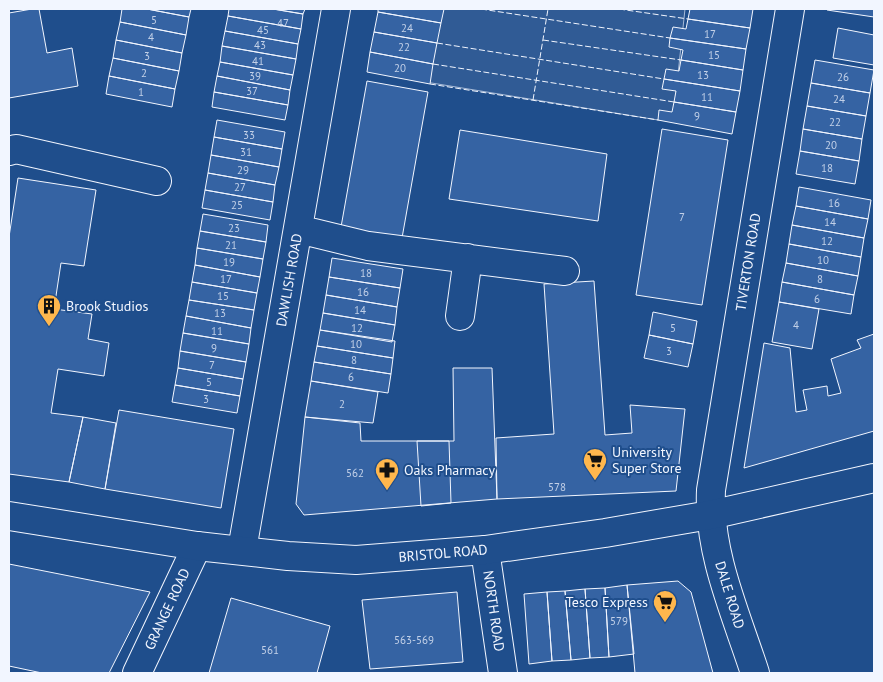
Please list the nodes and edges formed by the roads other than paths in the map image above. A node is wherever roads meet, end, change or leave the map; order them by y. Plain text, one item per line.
1 (336, 9) edge
2 (790, 9) edge
3 (9, 151) edge
4 (157, 181) dead end
5 (298, 229) junction
6 (468, 258) junction
7 (565, 272) dead end
8 (460, 316) dead end
9 (874, 478) edge
10 (710, 515) junction
11 (9, 516) edge
12 (197, 546) junction
13 (242, 550) junction
14 (485, 550) junction
15 (137, 673) edge
16 (503, 673) edge
17 (755, 673) edge

1 - 5 street, DAWLISH ROAD
2 - 10 street, TIVERTON ROAD
3 - 4 street
5 - 6 street
5 - 13 street, DAWLISH ROAD
6 - 7 street
6 - 8 street
9 - 10 street, BRISTOL ROAD
10 - 14 street, BRISTOL ROAD
10 - 17 street, DALE ROAD
11 - 12 street, BRISTOL ROAD
12 - 13 street, BRISTOL ROAD
12 - 15 street, GRANGE ROAD
13 - 14 street, BRISTOL ROAD
14 - 16 street, NORTH ROAD

